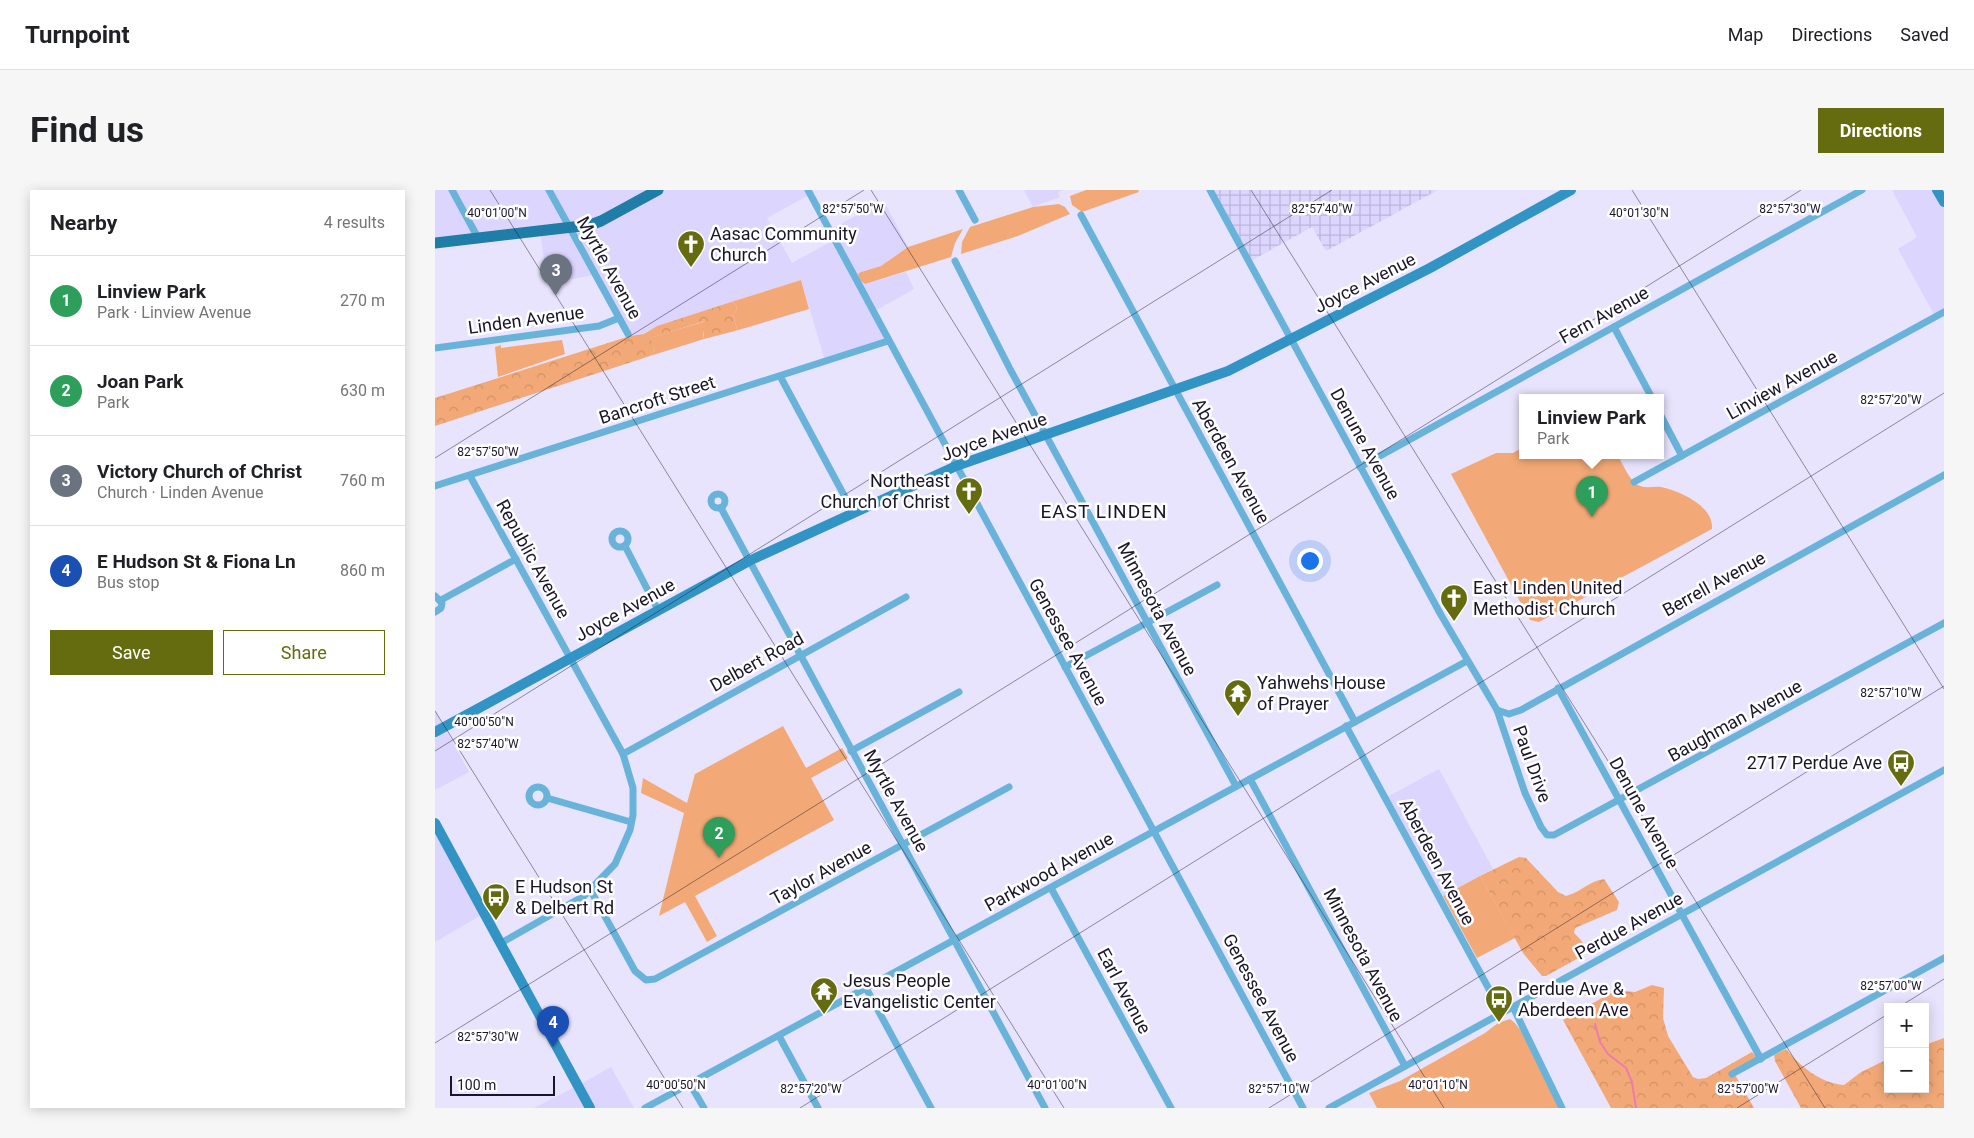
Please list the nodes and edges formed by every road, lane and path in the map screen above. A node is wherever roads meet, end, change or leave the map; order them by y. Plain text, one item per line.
1 (452, 190) edge
2 (549, 190) edge
3 (808, 190) edge
4 (959, 190) edge
5 (1210, 190) edge
6 (1571, 190) edge
7 (1862, 190) edge
8 (1937, 190) edge
9 (650, 192) edge
10 (1944, 202) edge
11 (1081, 215) dead end
12 (975, 220) dead end
13 (569, 228) junction
14 (478, 238) junction
15 (435, 243) edge
16 (955, 261) dead end
17 (1944, 312) edge
18 (619, 318) junction
19 (1614, 327) junction
20 (628, 334) dead end
21 (1291, 340) junction
22 (888, 341) junction
23 (435, 348) edge
24 (779, 376) junction
25 (1175, 390) junction
26 (1650, 394) edge
27 (1664, 422) edge
28 (1046, 435) junction
29 (1682, 456) junction
30 (956, 466) junction
31 (1360, 467) junction
32 (1944, 475) edge
33 (470, 476) junction
34 (1634, 482) dead end
35 (435, 486) edge
36 (721, 508) dead end
37 (853, 512) junction
38 (625, 546) dead end
39 (516, 559) junction
40 (749, 561) junction
41 (1217, 585) dead end
42 (906, 597) dead end
43 (438, 598) edge
44 (658, 610) junction
45 (435, 612) edge
46 (1148, 623) junction
47 (1944, 624) edge
48 (800, 656) junction
49 (571, 658) junction
50 (1467, 661) junction
51 (1065, 667) junction
52 (1558, 688) junction
53 (959, 692) dead end
54 (1497, 710) junction
55 (1355, 722) junction
56 (1346, 726) junction
57 (435, 732) edge
58 (851, 751) junction
59 (623, 754) junction
60 (1944, 770) edge
61 (1250, 779) junction
62 (1236, 786) junction
63 (1009, 787) dead end
64 (547, 798) dead end
65 (1620, 800) junction
66 (631, 822) junction
67 (435, 823) edge
68 (1541, 827) joint
69 (1153, 831) junction
70 (903, 845) junction
71 (1051, 888) junction
72 (591, 890) junction
73 (1682, 914) junction
74 (954, 940) junction
75 (501, 943) junction
76 (1944, 958) edge
77 (866, 988) junction
78 (1513, 1007) junction
79 (1502, 1013) junction
80 (779, 1036) junction
81 (1761, 1059) junction
82 (1405, 1066) junction
83 (1732, 1074) dead end
84 (690, 1084) junction
85 (590, 1108) edge
86 (645, 1108) edge
87 (704, 1108) edge
88 (819, 1108) edge
89 (931, 1108) edge
90 (1045, 1108) edge
91 (1171, 1108) edge
92 (1303, 1108) edge
93 (1329, 1108) edge
94 (1561, 1108) edge

1 - 14 street
2 - 13 street, Myrtle Avenue
3 - 22 street, Genessee Avenue
4 - 12 street
5 - 21 street, Denune Avenue
6 - 21 street, Joyce Avenue
7 - 19 street, Fern Avenue
8 - 10 street
9 - 13 main road
11 - 25 street, Aberdeen Avenue
13 - 14 main road
13 - 18 street, Myrtle Avenue
14 - 15 main road
16 - 28 street, Minnesota Avenue
17 - 29 street, Linview Avenue
18 - 20 street, Myrtle Avenue
18 - 23 street, Linden Avenue
19 - 26 street
19 - 31 street, Fern Avenue
21 - 25 street, Joyce Avenue
21 - 31 street, Denune Avenue
22 - 24 street, Bancroft Street
22 - 30 street, Genessee Avenue
24 - 33 street, Bancroft Street
24 - 37 street
25 - 28 street, Joyce Avenue
25 - 55 street, Aberdeen Avenue
27 - 29 street
28 - 30 street, Joyce Avenue
28 - 46 street, Minnesota Avenue
29 - 34 street, Linview Avenue
30 - 37 street, Joyce Avenue
30 - 51 street, Genessee Avenue
31 - 50 street, Denune Avenue
32 - 52 street, Berrell Avenue
33 - 35 street, Bancroft Street
33 - 39 street, Republic Avenue
36 - 40 street, Myrtle Avenue
37 - 40 street, Joyce Avenue
38 - 44 street
39 - 43 street
39 - 49 street, Republic Avenue
40 - 44 street, Joyce Avenue
40 - 48 street, Myrtle Avenue
41 - 46 street
42 - 48 street, Delbert Road
43 - 45 street
44 - 49 street, Joyce Avenue
46 - 51 street
46 - 62 street, Minnesota Avenue
47 - 65 street, Baughman Avenue
48 - 58 street, Myrtle Avenue
48 - 59 street, Delbert Road
49 - 57 street, Joyce Avenue
49 - 59 street, Republic Avenue
50 - 54 street, Denune Avenue
50 - 55 street, Parkwood Avenue
51 - 69 street, Genessee Avenue
52 - 54 street, Berrell Avenue
52 - 65 street, Denune Avenue
53 - 58 street
54 - 68 street, Paul Drive
55 - 56 street, Parkwood Avenue
56 - 61 street, Parkwood Avenue
56 - 79 street, Aberdeen Avenue
58 - 70 street, Myrtle Avenue
59 - 66 street, Republic Avenue
60 - 73 street, Perdue Avenue
61 - 62 street, Parkwood Avenue
61 - 82 street, Minnesota Avenue
62 - 69 street, Parkwood Avenue
63 - 70 street, Taylor Avenue
64 - 66 street
65 - 68 street, Baughman Avenue
65 - 73 street, Denune Avenue
66 - 72 street
67 - 75 street
69 - 71 street, Parkwood Avenue
69 - 92 street, Genessee Avenue
70 - 72 street, Taylor Avenue
70 - 74 street, Myrtle Avenue
71 - 74 street, Parkwood Avenue
71 - 91 street, Earl Avenue
72 - 75 street
73 - 78 street, Perdue Avenue
73 - 81 street, Denune Avenue
74 - 77 street, Parkwood Avenue
74 - 90 street, Myrtle Avenue
75 - 85 street
76 - 81 street
77 - 80 street, Parkwood Avenue
77 - 89 street
78 - 79 street, Perdue Avenue
78 - 94 street
79 - 82 street, Perdue Avenue
80 - 84 street, Parkwood Avenue
80 - 88 street
81 - 83 street
82 - 93 street, Perdue Avenue
84 - 86 street, Parkwood Avenue
84 - 87 street

